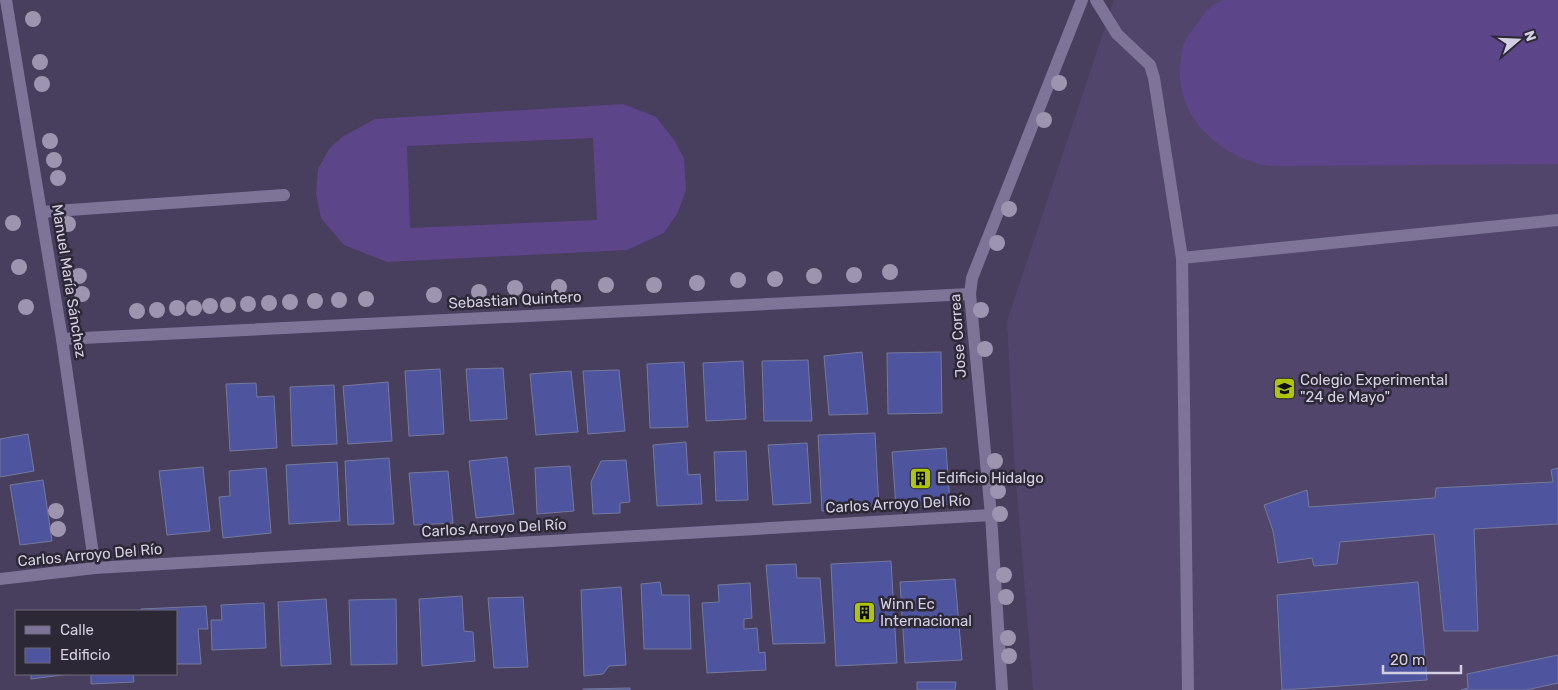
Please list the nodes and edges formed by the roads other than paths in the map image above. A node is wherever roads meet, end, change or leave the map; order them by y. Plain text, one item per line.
1 (6, 0) edge
2 (1082, 0) edge
3 (1096, 0) edge
4 (284, 195) dead end
5 (41, 212) junction
6 (1558, 220) edge
7 (1182, 258) junction
8 (970, 294) junction
9 (62, 339) junction
10 (991, 515) junction
11 (95, 568) junction
12 (0, 579) edge
13 (1002, 690) edge
14 (1188, 690) edge

1 - 5 street, Manuel María Sánchez
2 - 8 street, Jose Correa
3 - 7 street
4 - 5 street
5 - 9 street, Manuel María Sánchez
6 - 7 street
7 - 14 street
8 - 9 street, Sebastian Quintero
8 - 10 street, Jose Correa
9 - 11 street, Manuel María Sánchez
10 - 11 street, Carlos Arroyo Del Río
10 - 13 street, Jose Correa
11 - 12 street, Carlos Arroyo Del Río

